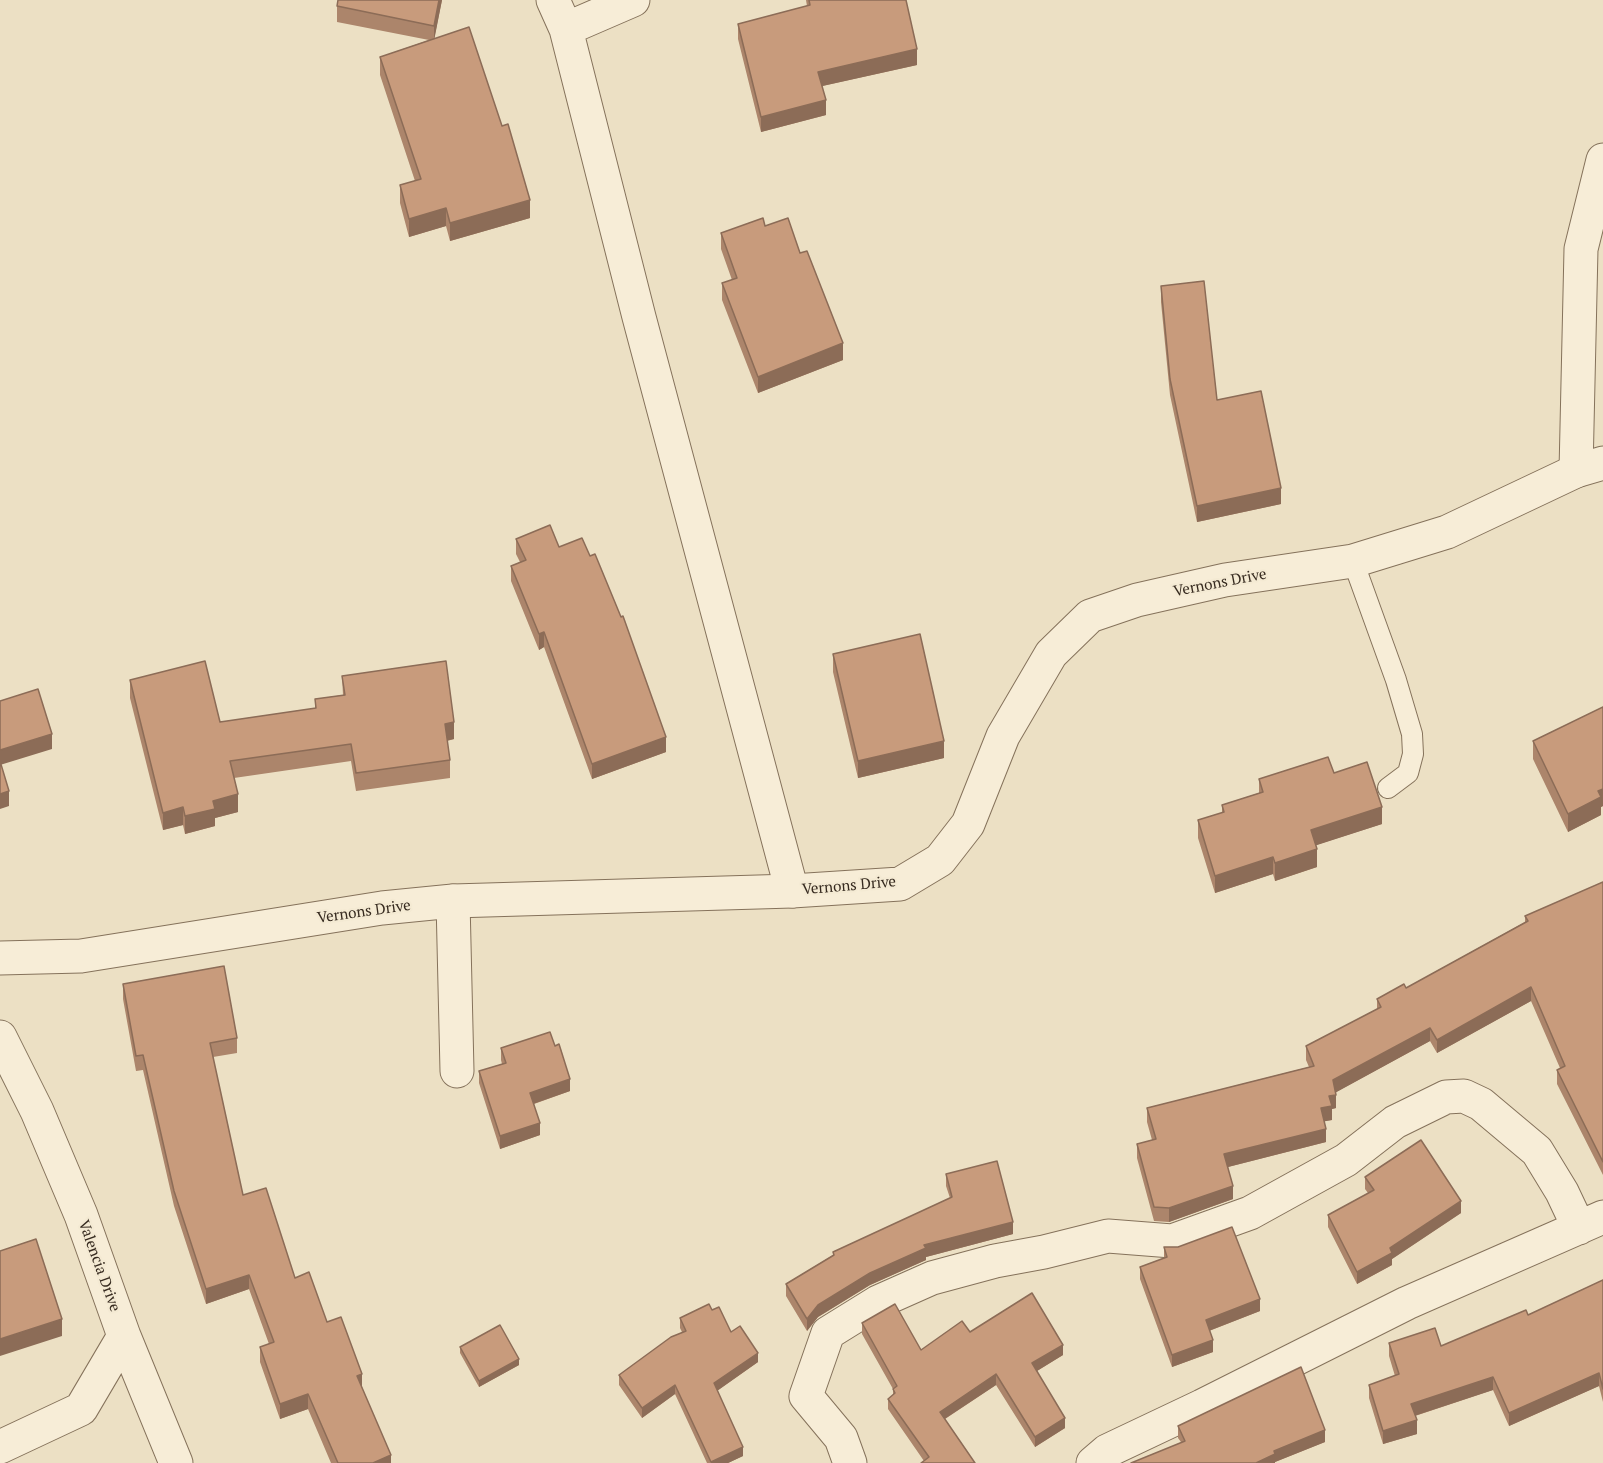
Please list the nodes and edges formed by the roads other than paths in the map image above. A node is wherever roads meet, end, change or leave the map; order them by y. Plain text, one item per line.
1 (633, 0) edge
2 (560, 14) edge
3 (1603, 160) edge
4 (1590, 467) edge
5 (1353, 561) junction
6 (1388, 788) dead end
7 (792, 891) junction
8 (453, 901) junction
9 (0, 958) edge
10 (0, 1037) edge
11 (457, 1071) dead end
12 (1591, 1223) edge
13 (124, 1336) junction
14 (0, 1447) edge
15 (176, 1463) edge
16 (850, 1463) edge
17 (1094, 1463) edge

1 - 2 street
2 - 7 street
3 - 4 street
4 - 5 street, Vernons Drive
5 - 6 lane
5 - 7 street, Vernons Drive
7 - 8 street, Vernons Drive
8 - 9 street, Vernons Drive
8 - 11 street
10 - 13 street, Valencia Drive
12 - 16 street
12 - 17 street
13 - 14 street
13 - 15 street, Valencia Drive

